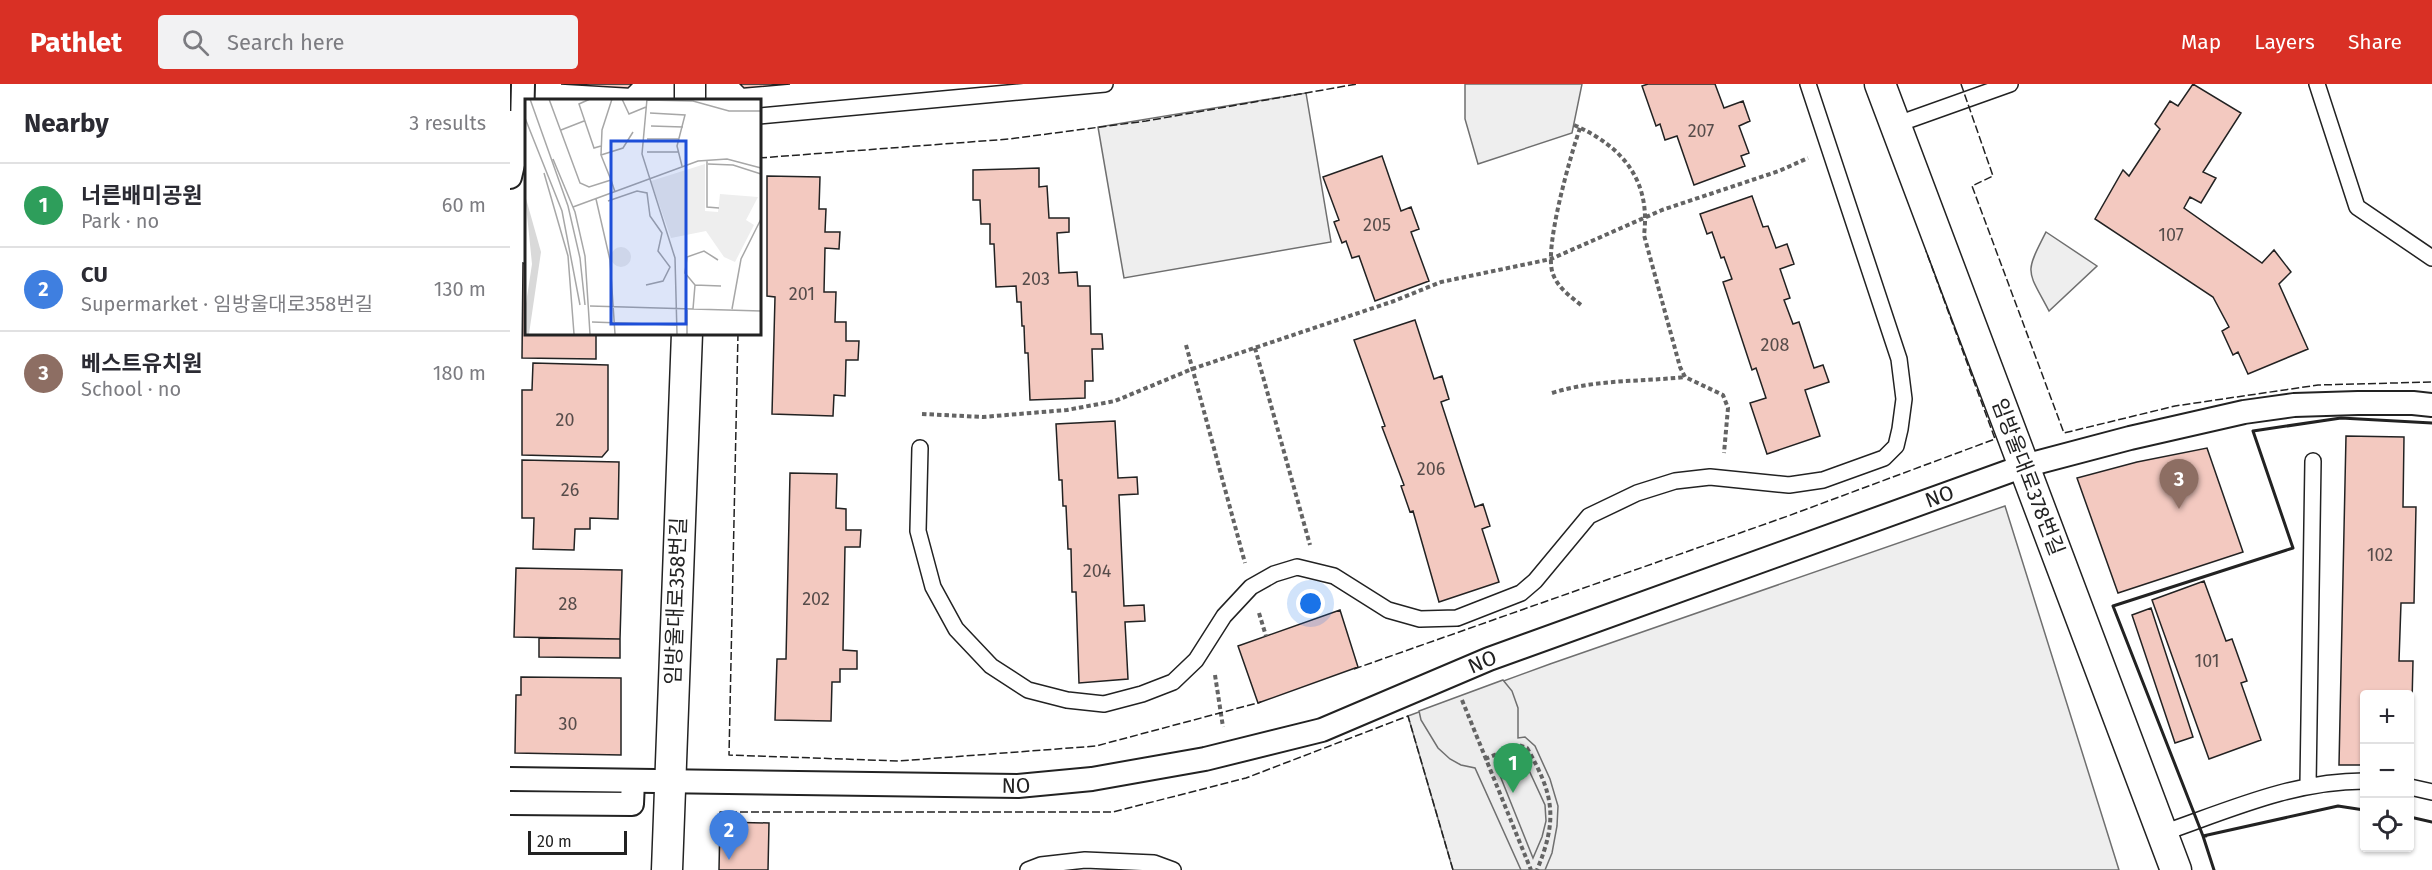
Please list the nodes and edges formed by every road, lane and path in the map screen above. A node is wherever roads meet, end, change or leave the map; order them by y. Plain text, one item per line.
1 (523, 84) edge
2 (1105, 84) edge
3 (1808, 84) edge
4 (1880, 84) edge
5 (2010, 84) edge
6 (2317, 84) edge
7 (760, 116) edge
8 (1574, 125) dead end
9 (1895, 125) junction
10 (520, 126) edge
11 (1580, 128) junction
12 (1829, 148) junction
13 (510, 177) edge
14 (1647, 217) junction
15 (2432, 258) edge
16 (1551, 259) junction
17 (1581, 305) dead end
18 (687, 334) edge
19 (1186, 345) dead end
20 (1255, 348) junction
21 (1192, 369) junction
22 (1684, 377) junction
23 (1552, 393) dead end
24 (2432, 405) edge
25 (922, 414) dead end
26 (920, 448) dead end
27 (2313, 461) dead end
28 (2024, 466) junction
29 (1720, 478) junction
30 (1318, 572) junction
31 (1251, 587) junction
32 (1266, 636) dead end
33 (1209, 639) junction
34 (1451, 674) junction
35 (1226, 754) junction
36 (1485, 759) junction
37 (510, 779) edge
38 (633, 781) junction
39 (2360, 781) edge
40 (669, 782) junction
41 (2308, 785) junction
42 (2414, 788) edge
43 (2432, 792) edge
44 (510, 802) edge
45 (2163, 833) junction
46 (667, 870) edge
47 (1028, 870) edge
48 (1173, 870) edge
49 (1531, 870) edge
50 (1537, 870) edge
51 (2176, 870) edge

1 - 10 street
2 - 7 lane
3 - 12 lane
4 - 9 street, 임방울대로378번길
5 - 9 lane
6 - 15 lane
8 - 11 path
9 - 28 street, 임방울대로378번길
10 - 13 street
11 - 14 path
11 - 16 path
12 - 14 path
12 - 29 lane
14 - 16 path
14 - 22 path
16 - 17 path
16 - 20 path
18 - 40 street, 임방울대로358번길
19 - 21 path
20 - 21 path
20 - 30 path
21 - 25 path
21 - 31 path
22 - 23 path
22 - 29 path
24 - 28 street, NO
26 - 33 lane
27 - 41 lane
28 - 34 street, NO
28 - 45 street, 임방울대로378번길
29 - 30 lane
30 - 31 lane
31 - 32 path
31 - 33 lane
33 - 35 path
34 - 35 street, NO
34 - 36 path
35 - 40 street, NO
36 - 49 path
36 - 50 path
37 - 38 street, NO
38 - 40 street, NO
38 - 44 street
39 - 41 lane
40 - 46 street, 임방울대로358번길
41 - 45 lane
42 - 43 lane
45 - 51 street, 임방울대로378번길
47 - 48 lane

